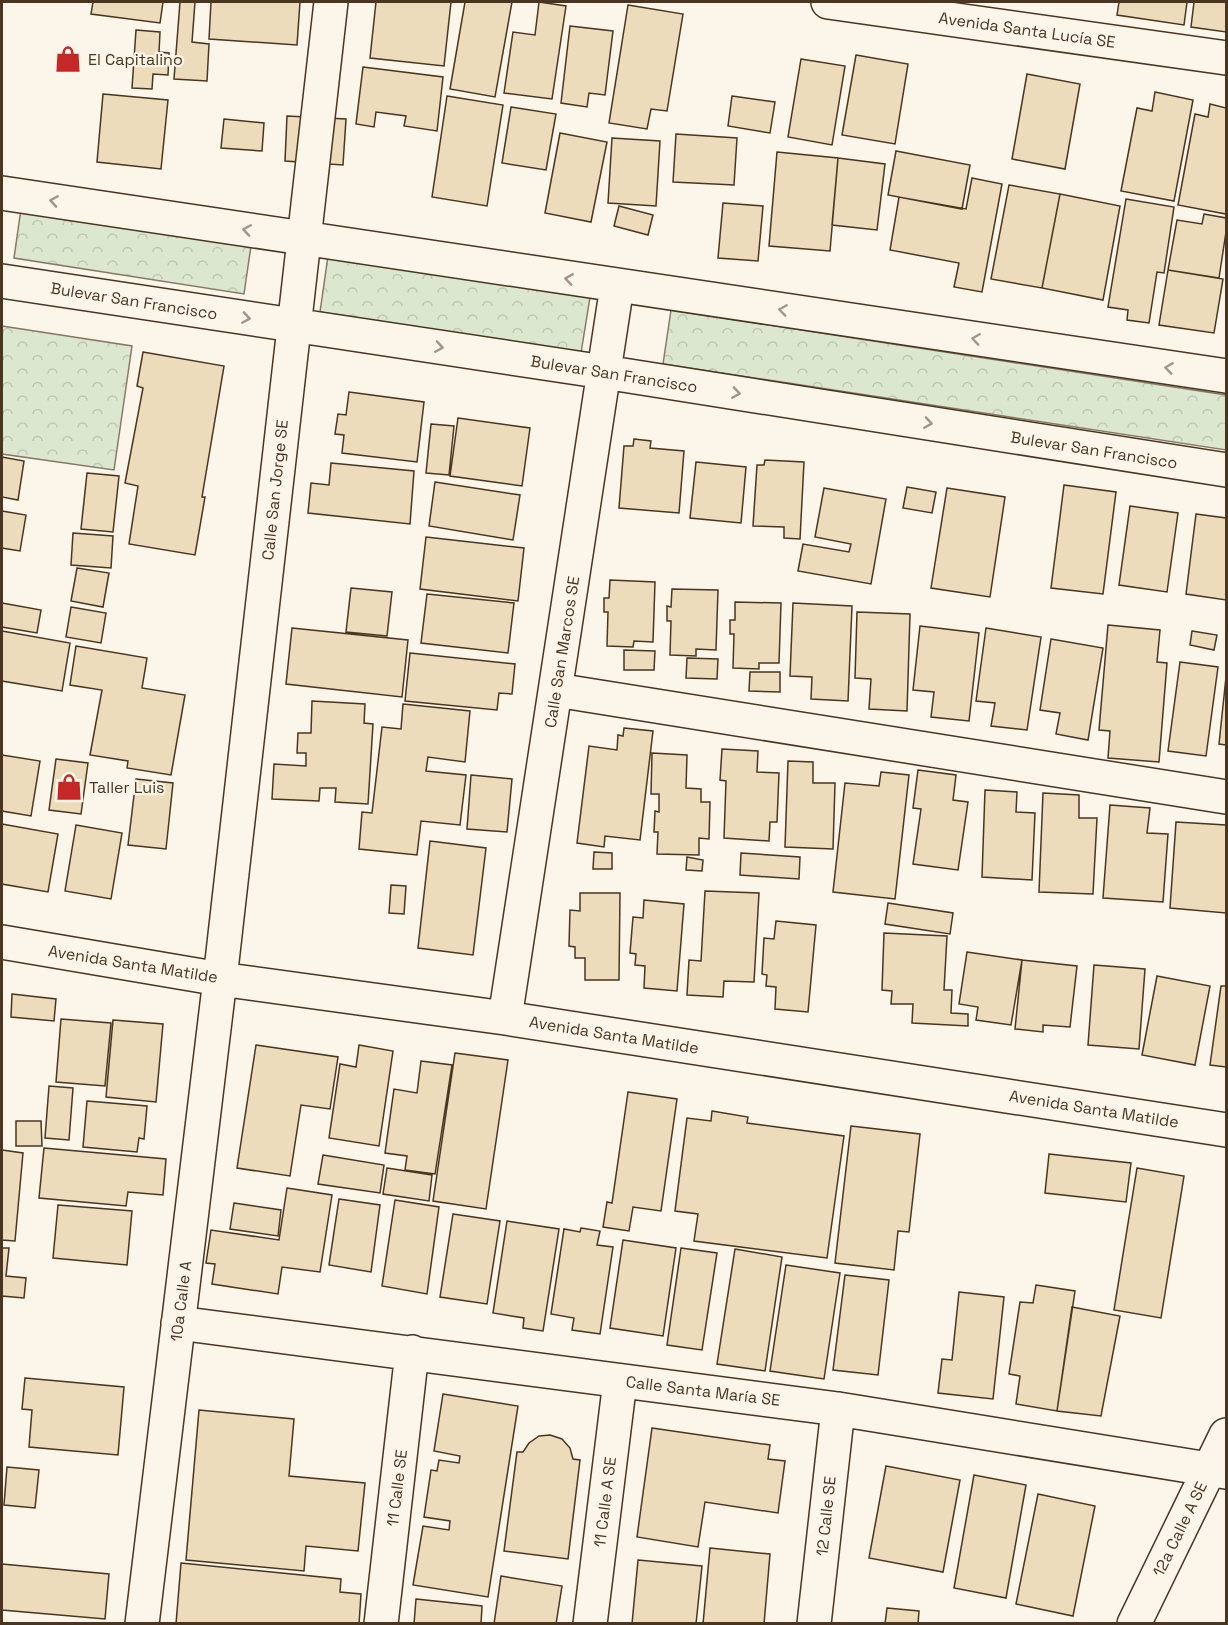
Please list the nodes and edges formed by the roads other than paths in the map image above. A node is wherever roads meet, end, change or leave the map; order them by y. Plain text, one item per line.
1 (331, 2) edge
2 (828, 2) edge
3 (1227, 58) edge
4 (2, 193) edge
5 (304, 239) junction
6 (2, 281) edge
7 (617, 286) junction
8 (293, 325) junction
9 (604, 372) junction
10 (1227, 376) edge
11 (1227, 470) edge
12 (556, 690) junction
13 (1227, 797) edge
14 (2, 942) edge
15 (220, 979) junction
16 (505, 1018) junction
17 (1227, 1130) edge
18 (178, 1323) junction
19 (412, 1352) junction
20 (620, 1381) junction
21 (838, 1409) junction
22 (1227, 1434) edge
23 (1218, 1471) edge
24 (142, 1623) edge
25 (381, 1623) edge
26 (590, 1623) edge
27 (814, 1623) edge
28 (1134, 1623) edge

1 - 5 street, Calle San Jorge SE
2 - 3 street, Avenida Santa Lucía SE
5 -> 4 street
7 -> 5 street
5 - 8 street, Calle San Jorge SE
6 -> 8 street, Bulevar San Francisco
7 - 9 street, Calle San Marcos SE
10 -> 7 street
8 -> 9 street, Bulevar San Francisco
8 - 15 street, Calle San Jorge SE
9 -> 11 street, Bulevar San Francisco
9 - 12 street, Calle San Marcos SE
12 - 13 street
12 - 16 street, Calle San Marcos SE
14 - 15 street, Avenida Santa Matilde
15 - 16 street, Avenida Santa Matilde
15 - 18 street, 10a Calle A
16 - 17 street, Avenida Santa Matilde
18 - 19 street, Calle Santa María SE
18 - 24 street, 10a Calle A
19 - 20 street, Calle Santa María SE
19 - 25 street, 11 Calle SE
20 - 21 street, Calle Santa María SE
20 - 26 street, 11 Calle A SE
21 - 23 street, Calle Santa María SE
21 - 27 street, 12 Calle SE
22 - 23 street, 12a Calle A SE
23 - 28 street, 12a Calle A SE

